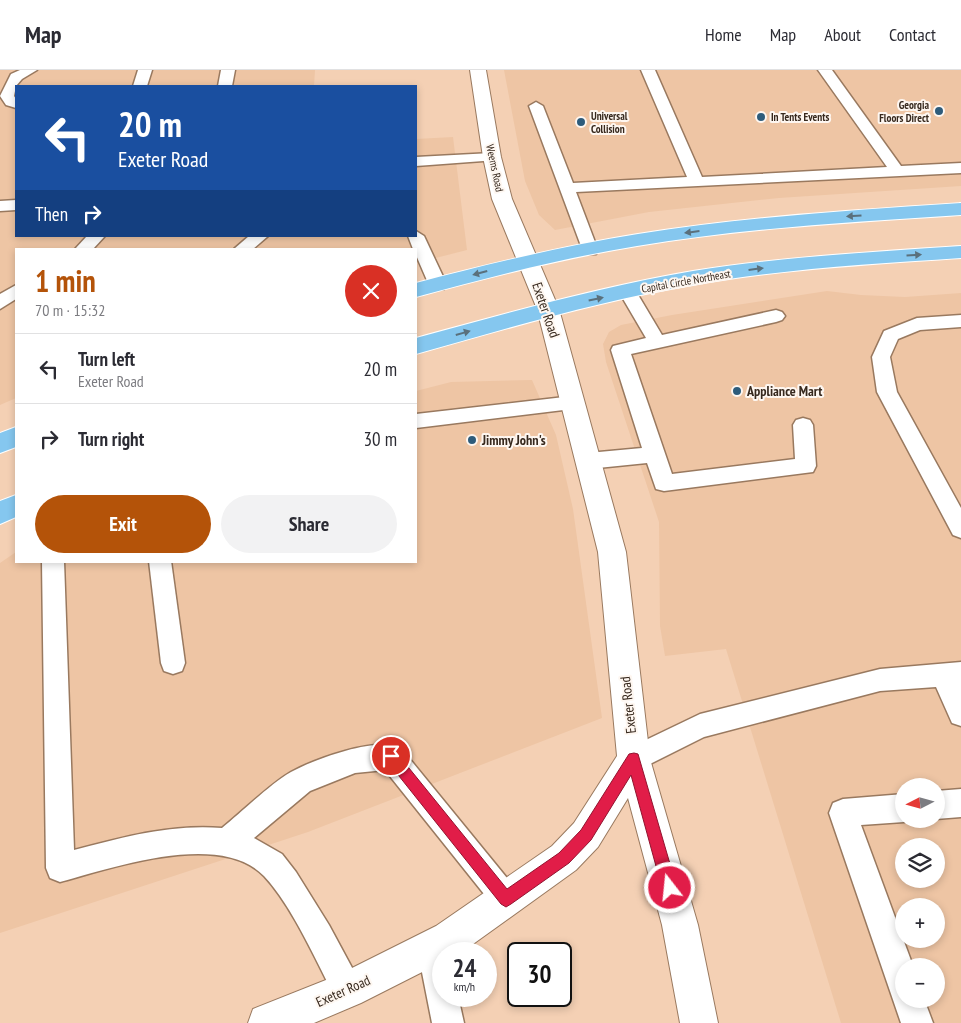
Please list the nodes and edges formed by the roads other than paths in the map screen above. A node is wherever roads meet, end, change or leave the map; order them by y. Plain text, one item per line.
1 (30, 70) edge
2 (145, 70) edge
3 (228, 70) edge
4 (478, 70) edge
5 (648, 70) edge
6 (825, 70) edge
7 (140, 85) edge
8 (225, 85) edge
9 (15, 104) edge
10 (536, 106) dead end
11 (492, 157) junction
12 (417, 162) edge
13 (961, 168) edge
14 (897, 171) junction
15 (697, 182) junction
16 (567, 188) junction
17 (15, 205) edge
18 (0, 206) edge
19 (961, 209) edge
20 (96, 237) edge
21 (259, 237) edge
22 (416, 237) edge
23 (84, 248) edge
24 (243, 248) edge
25 (590, 250) junction
26 (961, 252) edge
27 (528, 261) junction
28 (438, 285) junction
29 (417, 290) edge
30 (628, 292) junction
31 (548, 309) junction
32 (776, 316) dead end
33 (961, 321) edge
34 (656, 342) junction
35 (417, 346) edge
36 (573, 403) junction
37 (417, 421) edge
38 (803, 425) dead end
39 (654, 455) junction
40 (588, 461) junction
41 (15, 506) edge
42 (0, 514) edge
43 (961, 529) edge
44 (55, 563) edge
45 (160, 563) edge
46 (173, 662) dead end
47 (952, 674) edge
48 (961, 714) edge
49 (634, 759) junction
50 (961, 803) edge
51 (945, 804) edge
52 (895, 809) edge
53 (225, 844) junction
54 (506, 899) junction
55 (443, 942) edge
56 (432, 947) edge
57 (895, 960) edge
58 (348, 990) junction
59 (445, 1007) edge
60 (911, 1008) edge
61 (267, 1023) edge
62 (448, 1023) edge
63 (699, 1023) edge
64 (917, 1023) edge

1 - 9 lane
2 - 7 lane
3 - 8 lane
4 - 11 street, Weems Road
5 - 15 lane
6 - 14 lane
10 - 16 lane
11 - 12 lane
11 - 27 street, Weems Road
13 - 14 lane
14 - 15 lane
15 - 16 lane
16 - 25 lane
17 - 18 lane
19 -> 25 main road
20 - 23 lane
21 - 24 lane
22 - 28 lane
25 - 27 main road
30 -> 26 main road, Capital Circle Northeast
27 -> 28 main road
27 - 31 street, Exeter Road
28 - 29 main road
31 -> 30 main road, Capital Circle Northeast
30 - 34 lane
35 -> 31 main road, Capital Circle Northeast
31 - 36 street, Exeter Road
32 - 34 lane
33 - 43 lane
34 - 39 lane
36 - 37 lane
36 - 40 street, Exeter Road
38 - 39 lane
39 - 40 lane
40 - 49 street, Exeter Road
41 - 42 main road
44 - 53 lane
45 - 46 lane
47 - 48 lane
47 - 49 lane
49 - 54 street, Exeter Road
49 - 63 street
50 - 51 lane
52 - 57 lane
53 - 54 lane
53 - 58 lane
54 - 55 street, Exeter Road
56 - 58 street, Exeter Road
58 - 61 street, Exeter Road
59 - 62 lane
60 - 64 lane

